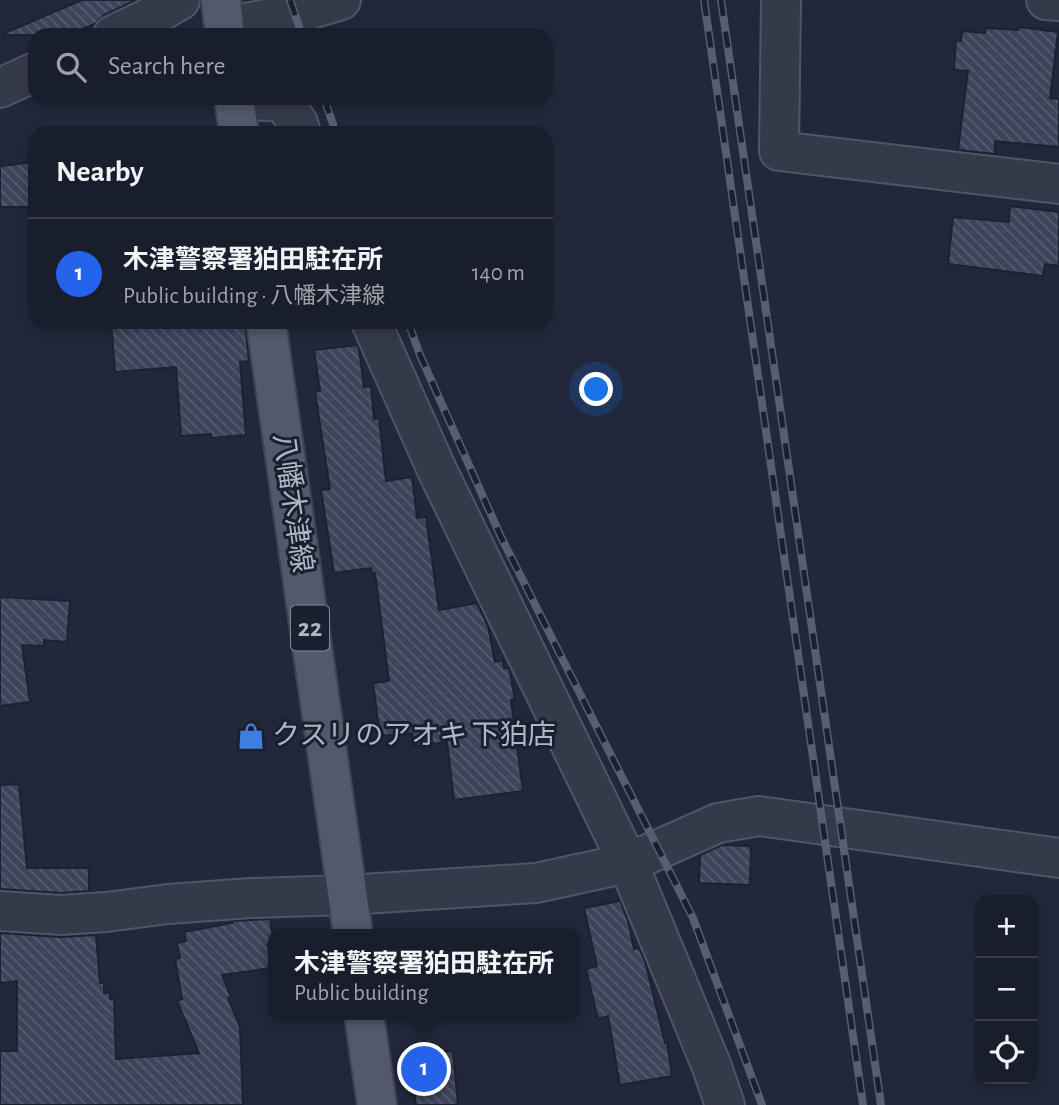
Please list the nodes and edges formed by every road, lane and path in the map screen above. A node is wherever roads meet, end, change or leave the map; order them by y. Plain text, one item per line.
1 (180, 0) edge
2 (341, 0) edge
3 (781, 0) edge
4 (1046, 0) edge
5 (1059, 1) edge
6 (223, 21) edge
7 (128, 28) edge
8 (28, 75) edge
9 (0, 88) edge
10 (265, 105) edge
11 (285, 105) edge
12 (236, 110) edge
13 (299, 126) edge
14 (1059, 184) edge
15 (267, 329) edge
16 (374, 329) edge
17 (1059, 858) edge
18 (628, 863) junction
19 (347, 895) junction
20 (0, 911) edge
21 (352, 929) edge
22 (365, 1020) edge
23 (377, 1105) edge
24 (724, 1105) edge

1 - 7 street
2 - 6 street
3 - 14 street
4 - 5 street
8 - 9 street
10 - 12 street
11 - 13 street
15 - 19 main road, 八幡木津線 / 22
16 - 18 street
17 - 18 street
18 - 19 street
18 - 24 street
19 - 20 street
19 - 21 main road, 八幡木津線 / 22
22 - 23 main road

